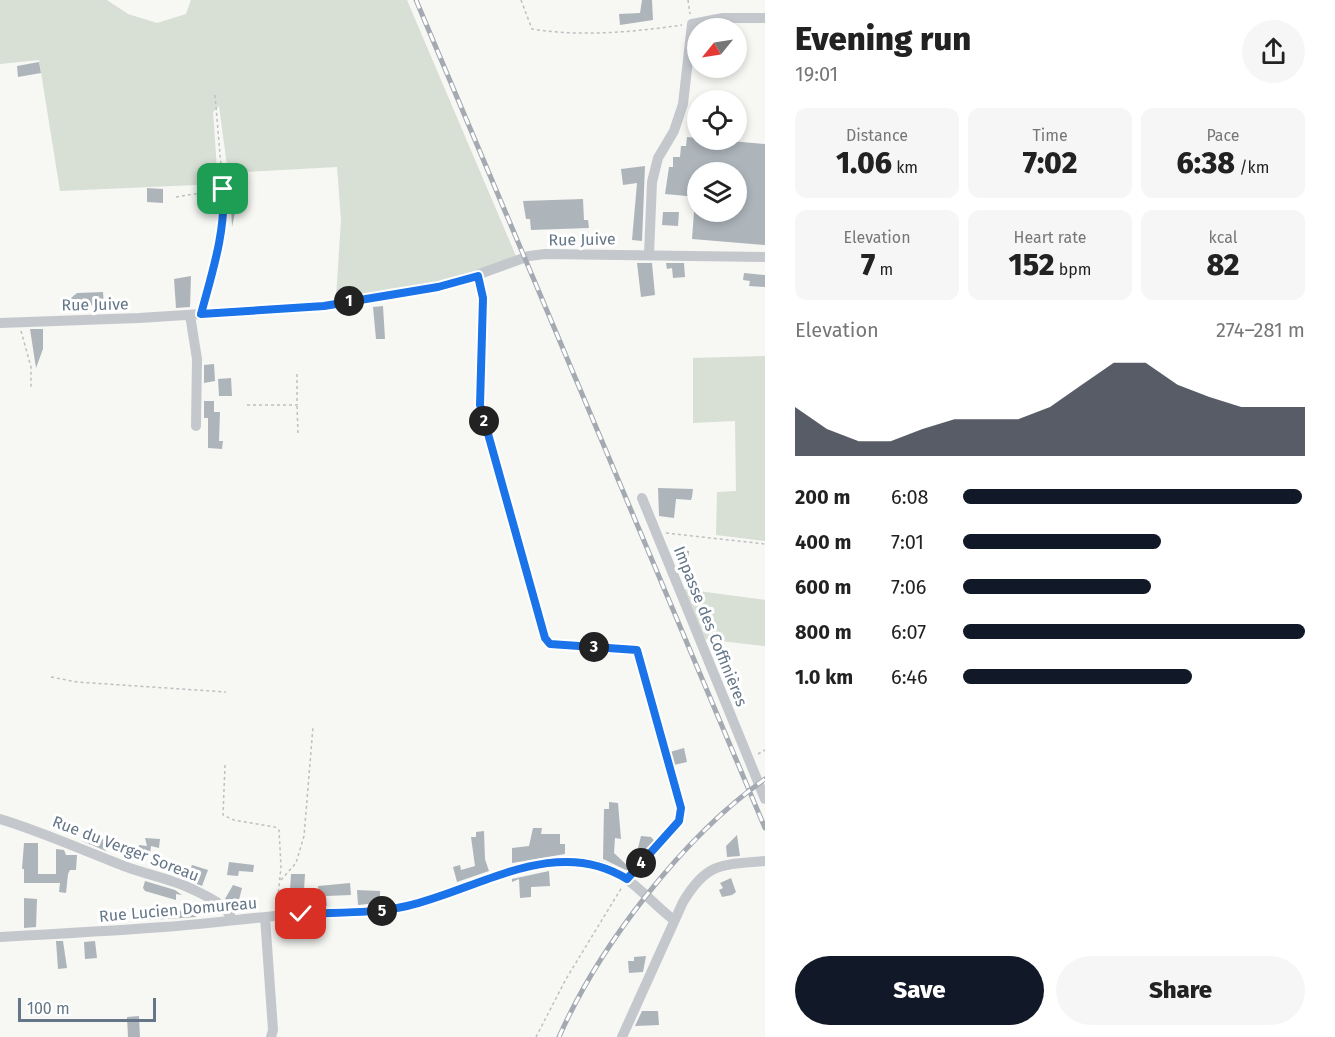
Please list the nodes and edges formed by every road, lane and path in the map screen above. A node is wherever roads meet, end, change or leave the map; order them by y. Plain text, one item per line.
1 (521, 0) edge
2 (688, 0) edge
3 (691, 18) edge
4 (747, 18) edge
5 (765, 18) edge
6 (687, 24) edge
7 (687, 68) edge
8 (215, 95) dead end
9 (223, 191) junction
10 (176, 197) dead end
11 (649, 254) junction
12 (765, 257) edge
13 (478, 276) junction
14 (196, 314) junction
15 (0, 322) edge
16 (18, 322) junction
17 (297, 371) dead end
18 (31, 388) dead end
19 (247, 405) dead end
20 (297, 405) junction
21 (196, 426) dead end
22 (298, 433) dead end
23 (642, 498) dead end
24 (656, 532) junction
25 (765, 544) edge
26 (51, 677) dead end
27 (226, 692) dead end
28 (313, 728) dead end
29 (225, 765) dead end
30 (765, 799) edge
31 (0, 819) edge
32 (765, 861) edge
33 (627, 879) junction
34 (280, 881) junction
35 (271, 917) junction
36 (232, 920) junction
37 (675, 920) junction
38 (0, 937) edge
39 (271, 1037) edge
40 (536, 1037) edge
41 (622, 1037) edge

1 - 6 path
2 - 3 path
4 - 5 street
7 - 11 street
8 - 9 path
9 - 10 path
9 - 14 street
11 - 12 street, Rue Juive
11 - 13 street, Rue Juive
13 - 14 street, Rue Juive
13 - 33 path
14 - 16 street, Rue Juive
14 - 21 street
15 - 16 street, Rue Juive
16 - 18 path
17 - 20 path
19 - 20 path
20 - 22 path
23 - 24 street, Impasse des Coffinières
24 - 25 path
24 - 30 street, Impasse des Coffinières
26 - 27 path
28 - 34 path
29 - 34 path
31 - 36 street, Rue du Verger Soreau
32 - 37 street
33 - 35 street, Rue Lucien Domureau
33 - 37 street, Rue Lucien Domureau
33 - 40 path
34 - 35 path
35 - 36 street, Rue Lucien Domureau
35 - 39 street
36 - 38 street, Rue Lucien Domureau
37 - 41 street

